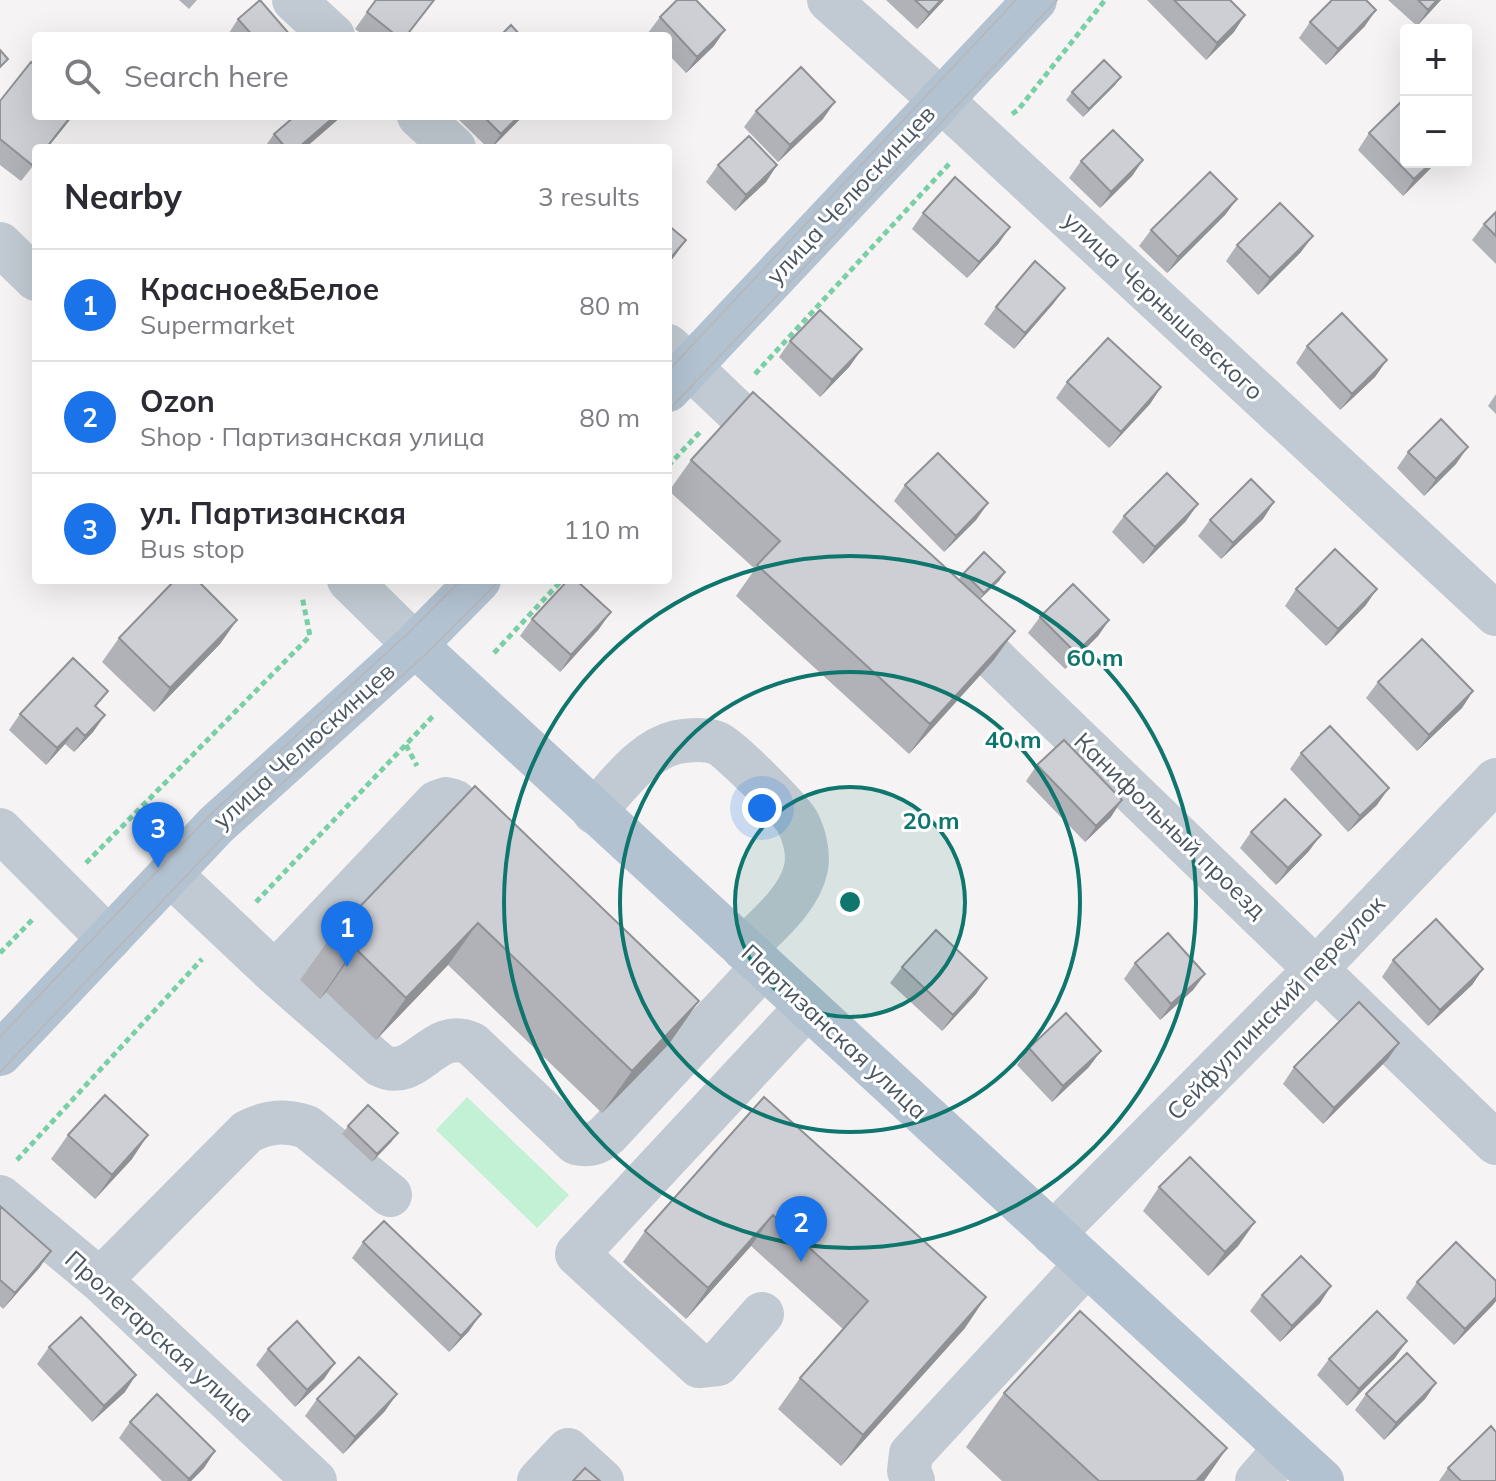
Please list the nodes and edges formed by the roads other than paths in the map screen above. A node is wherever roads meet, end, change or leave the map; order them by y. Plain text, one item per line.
1 (294, 0) edge
2 (829, 0) edge
3 (1035, 0) edge
4 (329, 32) edge
5 (939, 100) junction
6 (423, 120) edge
7 (450, 144) edge
8 (0, 244) edge
9 (32, 275) edge
10 (676, 368) edge
11 (807, 479) edge
12 (353, 584) edge
13 (475, 584) edge
14 (921, 587) edge
15 (1496, 614) edge
16 (415, 645) junction
17 (1496, 780) edge
18 (594, 812) junction
19 (0, 830) edge
20 (170, 874) junction
21 (532, 876) edge
22 (109, 939) junction
23 (754, 958) junction
24 (1317, 968) junction
25 (275, 973) junction
26 (807, 1007) junction
27 (0, 1054) edge
28 (1496, 1143) edge
29 (390, 1195) dead end
30 (0, 1197) edge
31 (1053, 1234) junction
32 (1086, 1265) junction
33 (100, 1280) junction
34 (762, 1314) dead end
35 (1286, 1448) junction
36 (315, 1481) edge
37 (539, 1481) edge
38 (602, 1481) edge
39 (913, 1481) edge
40 (1257, 1481) edge
41 (1322, 1481) edge

1 - 4 street
2 - 5 street, улица Чернышевского
3 - 5 main road, улица Челюскинцев
5 - 10 main road, улица Челюскинцев
5 - 15 street, улица Чернышевского
6 - 7 street
8 - 9 street
10 - 11 street
12 - 16 street, Партизанская улица
13 - 16 main road, улица Челюскинцев
14 - 24 street, Канифольный проезд
16 - 18 main road, Партизанская улица
16 - 20 main road, улица Челюскинцев
17 - 24 street, Сейфуллинский переулок
18 - 23 main road, Партизанская улица
18 - 23 street
19 - 22 street
20 - 22 main road, улица Челюскинцев
20 - 25 street
21 - 25 street
22 - 27 main road, улица Челюскинцев
23 - 25 street
23 - 26 main road, Партизанская улица
24 - 28 street, Канифольный проезд
24 - 31 street, Сейфуллинский переулок
26 - 31 main road, Партизанская улица
26 - 34 street
29 - 33 street
30 - 33 street, Пролетарская улица
31 - 32 main road, Партизанская улица
32 - 35 main road, Партизанская улица
32 - 39 street
33 - 36 street, Пролетарская улица
35 - 40 street
35 - 41 main road, Партизанская улица
37 - 38 street

